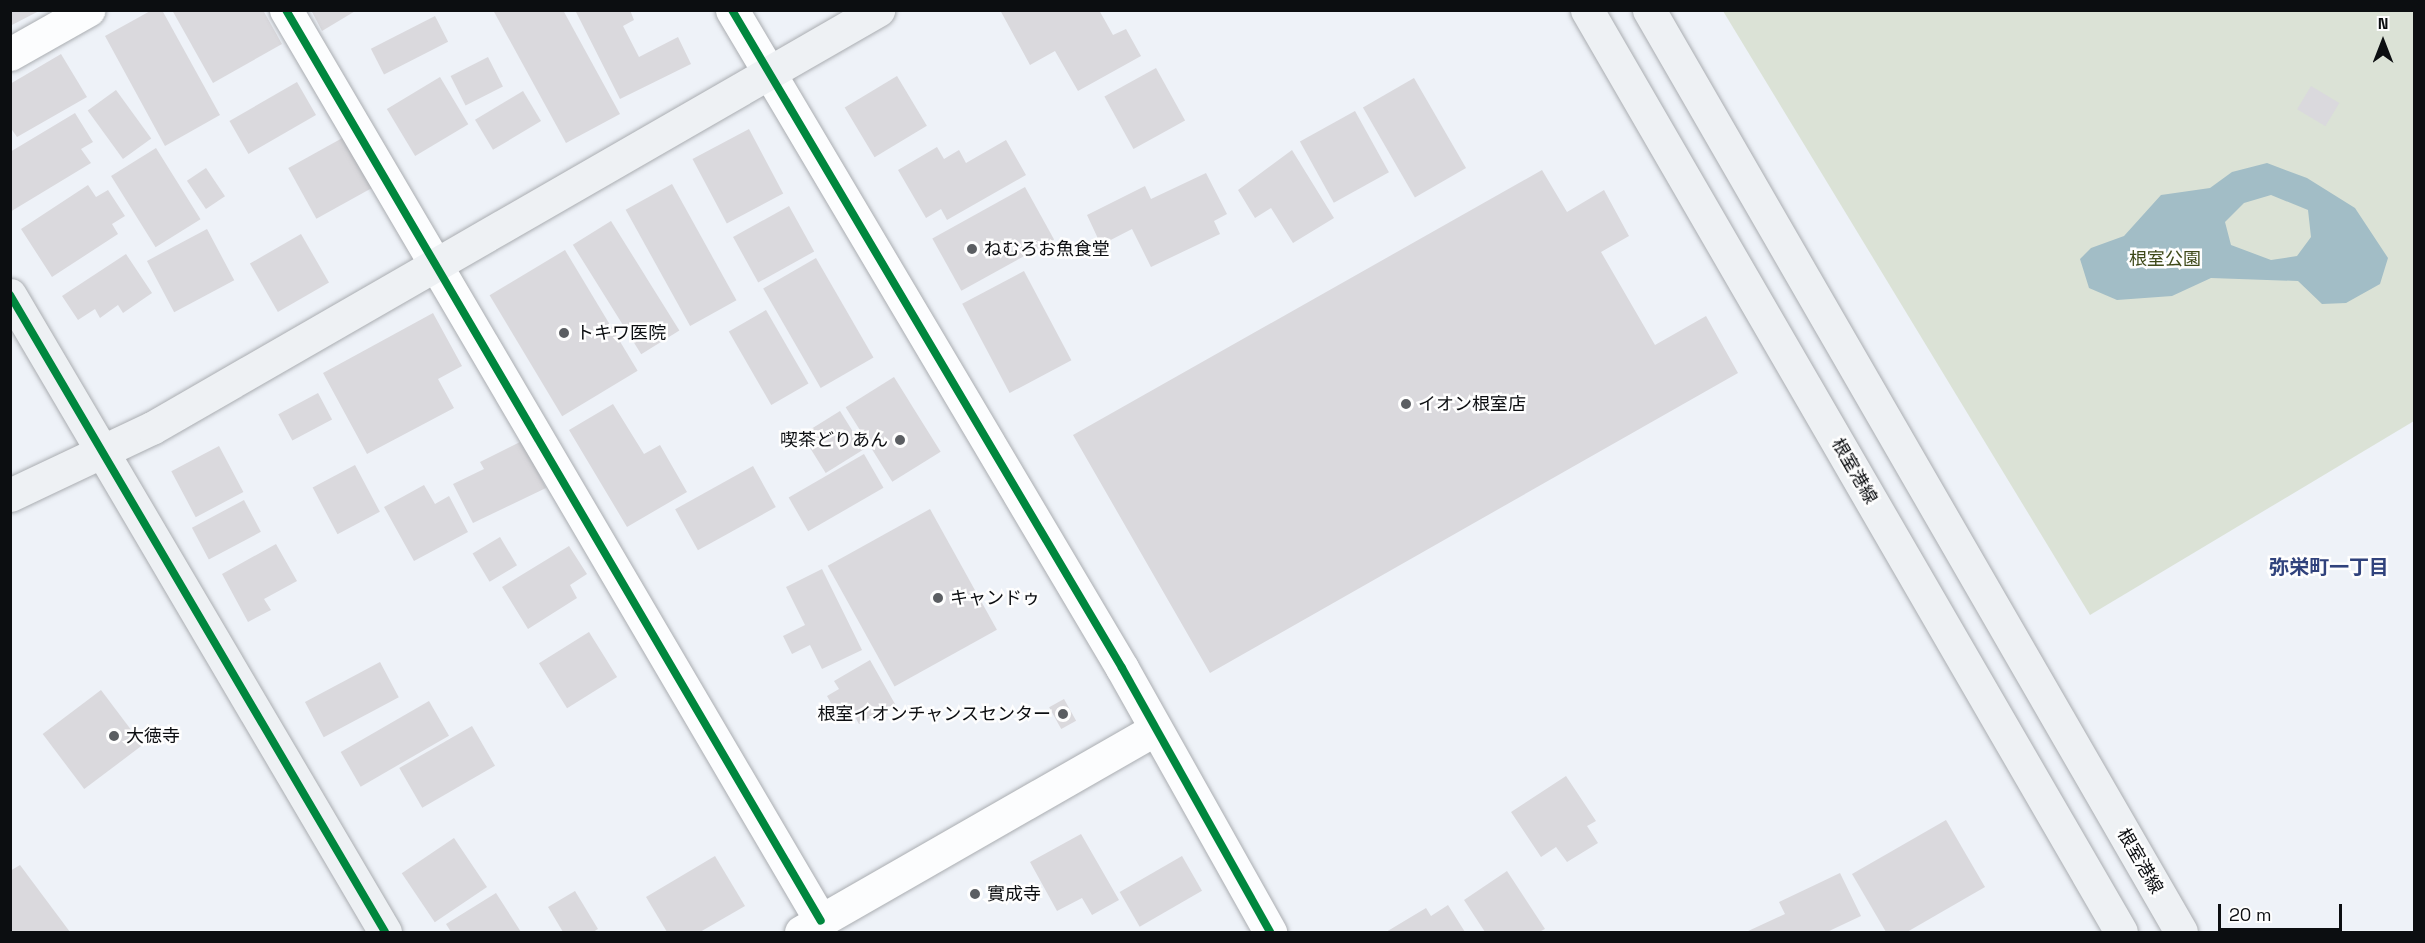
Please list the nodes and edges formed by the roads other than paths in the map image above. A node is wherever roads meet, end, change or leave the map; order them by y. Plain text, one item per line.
1 (88, 10) edge
2 (286, 10) edge
3 (732, 10) edge
4 (878, 10) edge
5 (1587, 10) edge
6 (1649, 10) edge
7 (10, 54) edge
8 (771, 75) junction
9 (432, 266) junction
10 (10, 295) edge
11 (103, 454) junction
12 (10, 495) edge
13 (1154, 730) junction
14 (811, 927) edge
15 (385, 933) edge
16 (1270, 933) edge
17 (2121, 933) edge
18 (2181, 933) edge

1 - 7 street
2 - 9 street
3 - 8 street
4 - 8 main road
5 - 17 main road, 根室港線
6 - 18 main road, 根室港線
8 - 9 main road
8 - 13 street
9 - 11 main road
9 - 14 street
10 - 11 main road
11 - 12 main road
11 - 15 main road
13 - 14 street
13 - 16 street

